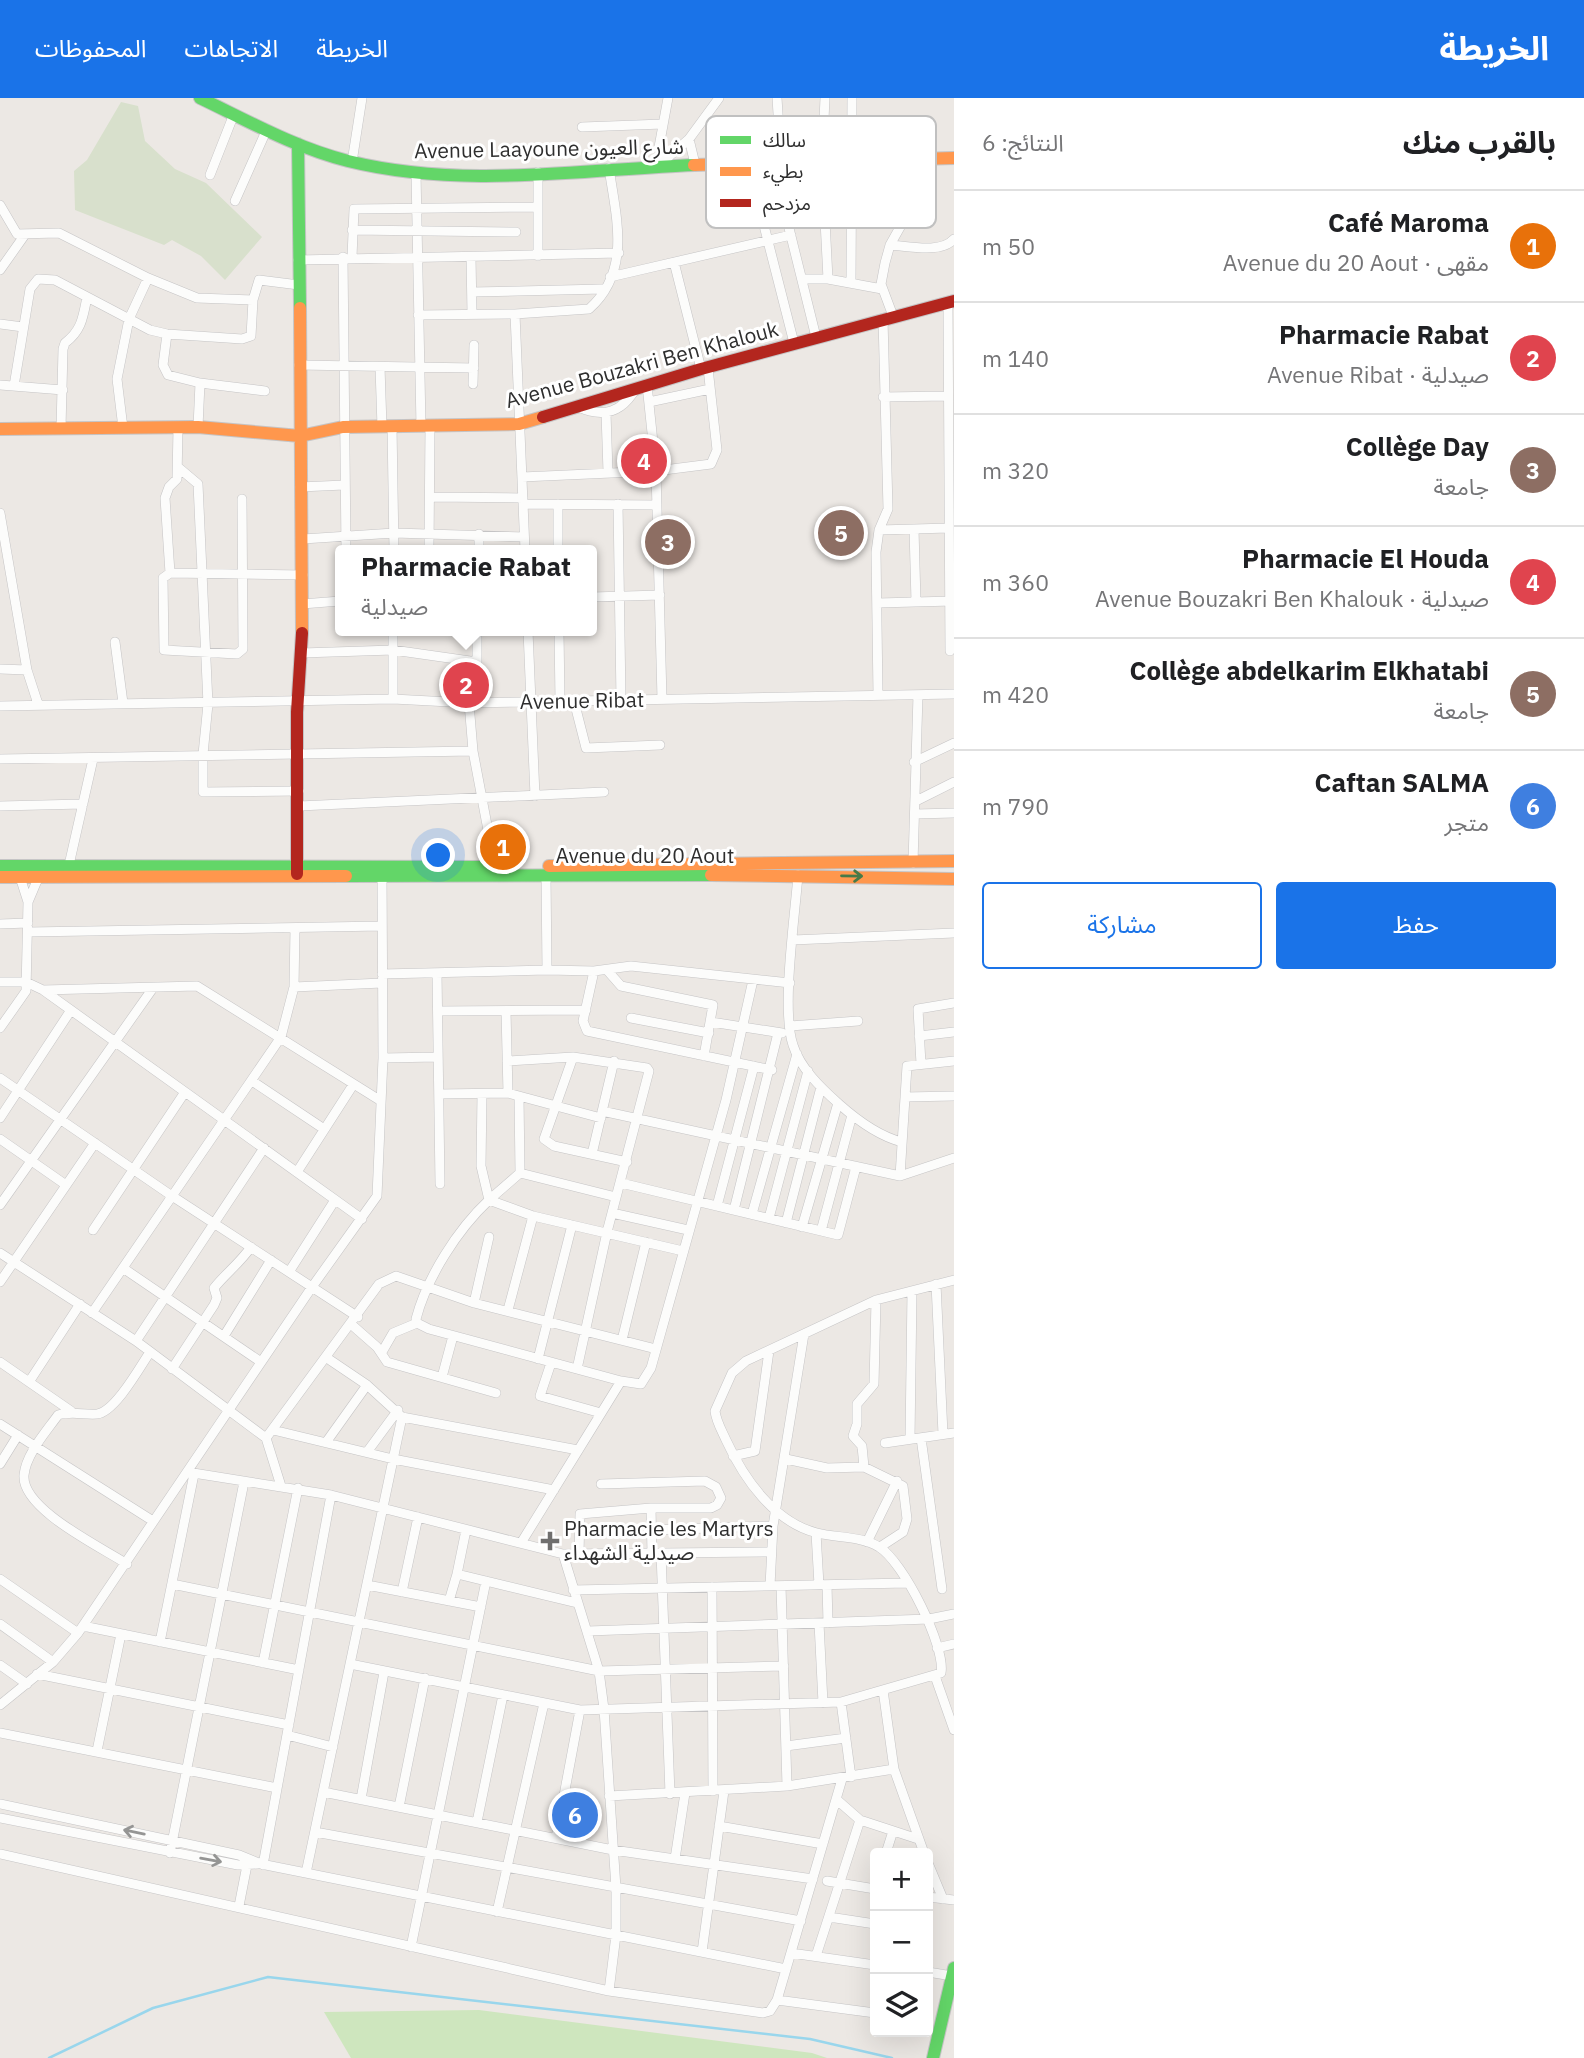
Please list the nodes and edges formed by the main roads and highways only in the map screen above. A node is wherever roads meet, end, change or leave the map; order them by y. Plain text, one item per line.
1 (204, 99) edge
2 (298, 144) junction
3 (954, 158) edge
4 (936, 159) edge
5 (706, 164) edge
6 (951, 302) edge
7 (0, 429) edge
8 (300, 436) junction
9 (954, 861) edge
10 (0, 866) edge
11 (297, 871) junction
12 (382, 872) junction
13 (0, 877) edge
14 (954, 879) edge
15 (953, 1972) edge
16 (933, 2058) edge

1 - 2 main road, Avenue Laayoune شارع العيون
2 - 5 main road, Avenue Laayoune شارع العيون
2 - 8 main road
3 - 4 main road, Avenue Laayoune شارع العيون
6 - 8 main road, Avenue Bouzakri Ben Khalouk
7 - 8 main road, Avenue Bouzakri Ben Khalouk
8 - 11 main road
9 - 12 main road, Avenue du 20 Aout
10 - 11 main road, Avenue du 20 Aout
11 - 12 main road, Avenue du 20 Aout
11 - 13 main road, Avenue du 20 Aout
12 -> 14 main road, Avenue du 20 Aout
15 - 16 main road

